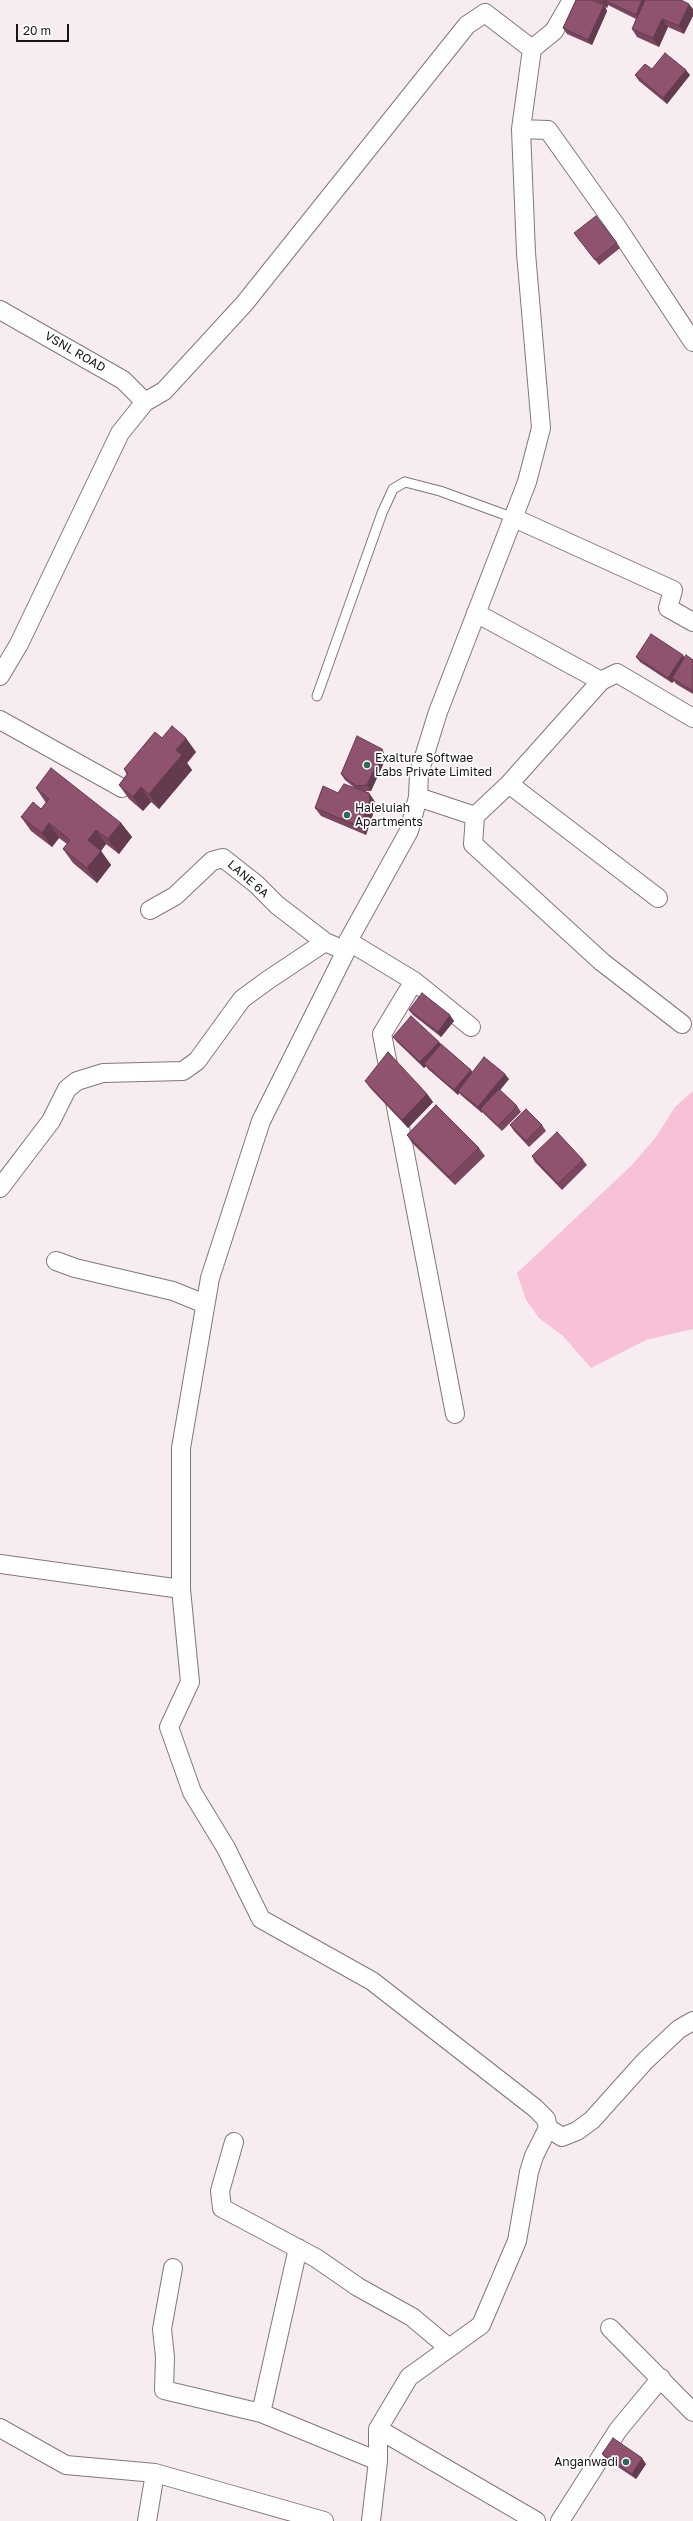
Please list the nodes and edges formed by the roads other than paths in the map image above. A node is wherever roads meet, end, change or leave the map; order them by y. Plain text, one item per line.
1 (572, 0) edge
2 (532, 49) junction
3 (521, 129) junction
4 (0, 310) edge
5 (693, 342) edge
6 (145, 402) junction
7 (514, 518) junction
8 (476, 613) junction
9 (693, 622) edge
10 (0, 676) edge
11 (601, 681) junction
12 (317, 696) dead end
13 (693, 718) edge
14 (0, 720) edge
15 (509, 784) junction
16 (122, 788) edge
17 (418, 797) junction
18 (475, 816) junction
19 (658, 898) dead end
20 (150, 910) dead end
21 (325, 942) junction
22 (347, 946) junction
23 (414, 981) junction
24 (682, 1024) dead end
25 (471, 1027) dead end
26 (0, 1188) edge
27 (56, 1261) dead end
28 (205, 1304) junction
29 (455, 1414) dead end
30 (0, 1564) edge
31 (181, 1589) junction
32 (693, 2021) edge
33 (548, 2128) junction
34 (234, 2142) dead end
35 (298, 2248) junction
36 (173, 2268) dead end
37 (610, 2328) dead end
38 (449, 2348) junction
39 (661, 2378) junction
40 (693, 2412) edge
41 (261, 2413) junction
42 (0, 2428) edge
43 (378, 2429) junction
44 (378, 2461) junction
45 (155, 2473) junction
46 (147, 2521) edge
47 (324, 2521) edge
48 (371, 2521) edge
49 (536, 2521) edge
50 (560, 2521) edge

1 - 2 street
2 - 3 street
2 - 6 street
3 - 5 street
3 - 7 street
4 - 6 street, VSNL ROAD
6 - 10 street
7 - 8 street
7 - 9 street
7 - 12 lane
8 - 11 street
8 - 17 street
11 - 13 street
11 - 15 street
14 - 16 street
15 - 18 street
15 - 19 street
17 - 18 street
17 - 22 street
18 - 24 street
20 - 21 street, LANE 6A
21 - 22 street
21 - 26 street
22 - 23 street
22 - 28 street
23 - 25 street
23 - 29 street
27 - 28 street
28 - 31 street
30 - 31 street
31 - 33 street
32 - 33 street
33 - 38 street
34 - 35 street
35 - 38 street
35 - 41 street
36 - 41 street
37 - 39 street
38 - 43 street
39 - 40 street
39 - 50 street
41 - 44 street
42 - 45 street
43 - 44 street
43 - 49 street
44 - 48 street
45 - 46 street
45 - 47 street

